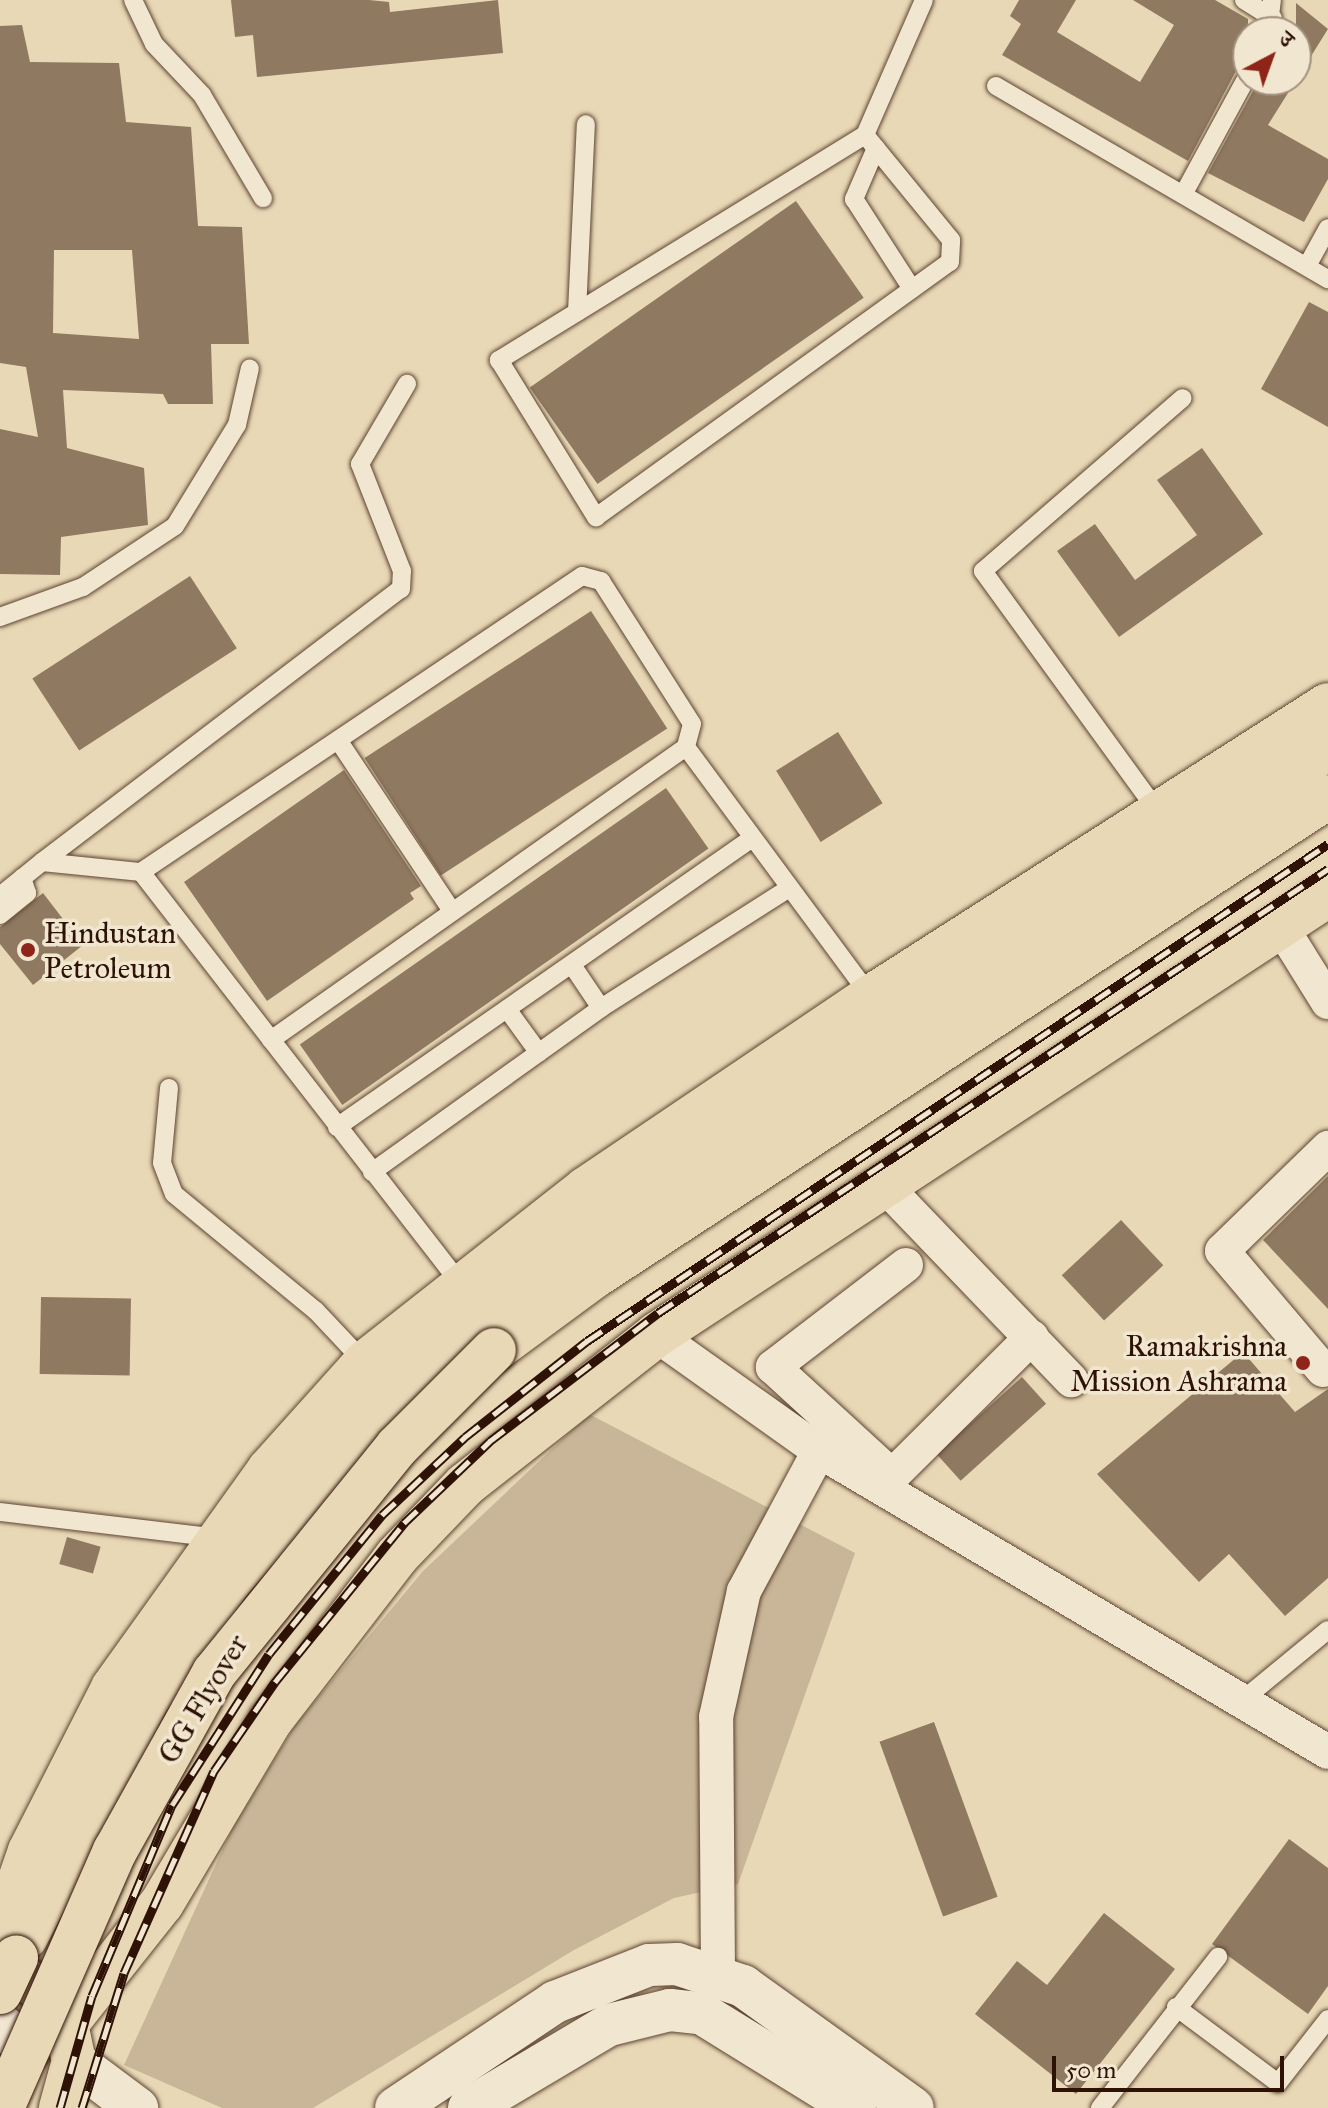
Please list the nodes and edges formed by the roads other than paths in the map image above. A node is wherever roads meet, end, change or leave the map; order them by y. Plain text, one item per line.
1 (133, 0) edge
2 (924, 0) edge
3 (1244, 0) edge
4 (1269, 16) edge
5 (996, 86) dead end
6 (1237, 96) edge
7 (586, 124) dead end
8 (870, 142) junction
9 (1184, 193) junction
10 (263, 198) dead end
11 (1328, 228) edge
12 (1307, 266) junction
13 (1328, 279) edge
14 (912, 289) junction
15 (577, 312) junction
16 (250, 368) dead end
17 (407, 384) dead end
18 (1183, 398) dead end
19 (0, 617) edge
20 (1328, 705) edge
21 (338, 740) junction
22 (686, 747) junction
23 (1328, 748) edge
24 (1328, 797) edge
25 (1158, 812) junction
26 (751, 839) junction
27 (42, 862) junction
28 (141, 872) junction
29 (22, 878) junction
30 (788, 889) junction
31 (1328, 895) edge
32 (0, 896) edge
33 (452, 911) junction
34 (0, 915) edge
35 (1280, 925) junction
36 (572, 965) junction
37 (871, 997) junction
38 (1328, 1002) edge
39 (601, 1008) junction
40 (507, 1009) junction
41 (271, 1040) junction
42 (539, 1053) junction
43 (169, 1088) dead end
44 (337, 1127) junction
45 (1328, 1148) edge
46 (372, 1172) junction
47 (883, 1184) junction
48 (906, 1265) dead end
49 (459, 1282) junction
50 (656, 1335) junction
51 (1032, 1337) junction
52 (365, 1363) junction
53 (1323, 1370) dead end
54 (1071, 1380) dead end
55 (819, 1451) junction
56 (0, 1512) edge
57 (217, 1538) junction
58 (1328, 1630) edge
59 (1239, 1703) junction
60 (1328, 1752) edge
61 (0, 1937) edge
62 (1218, 1957) dead end
63 (0, 1964) edge
64 (718, 1975) junction
65 (0, 1992) edge
66 (1176, 2007) junction
67 (1328, 2019) edge
68 (14, 2036) edge
69 (70, 2042) junction
70 (4, 2093) edge
71 (851, 2097) edge
72 (61, 2108) edge
73 (137, 2108) edge
74 (396, 2108) edge
75 (469, 2108) edge
76 (913, 2108) edge
77 (1100, 2108) edge

1 - 10 lane
2 - 8 lane
3 - 4 lane
5 - 9 lane
6 - 9 lane
7 - 15 lane
8 - 14 lane
8 - 14 lane
8 - 15 lane
9 - 12 lane
11 - 12 lane
12 - 13 lane
14 - 15 lane
16 - 19 lane
17 - 27 lane
18 - 25 lane
20 - 25 main road
21 - 22 lane
21 - 28 lane
21 - 33 lane
22 - 26 lane
22 - 33 lane
23 - 65 main road, GG Flyover, bridge
24 - 68 main road, GG Flyover, bridge
25 - 37 main road
26 - 30 lane
26 - 36 lane
27 - 28 lane
27 - 29 lane
28 - 41 lane
29 - 32 lane
29 - 34 lane
30 - 37 lane
30 - 39 lane
31 - 35 main road
33 - 41 lane
35 - 38 street
35 - 47 main road
36 - 39 lane
36 - 40 lane
37 - 49 main road
39 - 42 lane
40 - 42 lane
40 - 44 lane
41 - 44 lane
42 - 46 lane
43 - 52 lane
44 - 46 lane
45 - 53 street
46 - 49 lane
47 - 50 main road
47 - 51 street
48 - 51 street
49 - 52 main road
50 - 55 street
50 - 69 main road
51 - 54 street
52 - 57 main road
55 - 59 street
55 - 64 street
56 - 57 lane
57 - 61 main road
58 - 59 lane
59 - 60 street
62 - 66 lane
63 - 69 main road
64 - 71 street
64 - 74 street
66 - 67 lane
66 - 77 lane
68 - 70 main road, GG Flyover, bridge
69 - 72 main road
69 - 73 street
71 - 75 street
71 - 76 street

